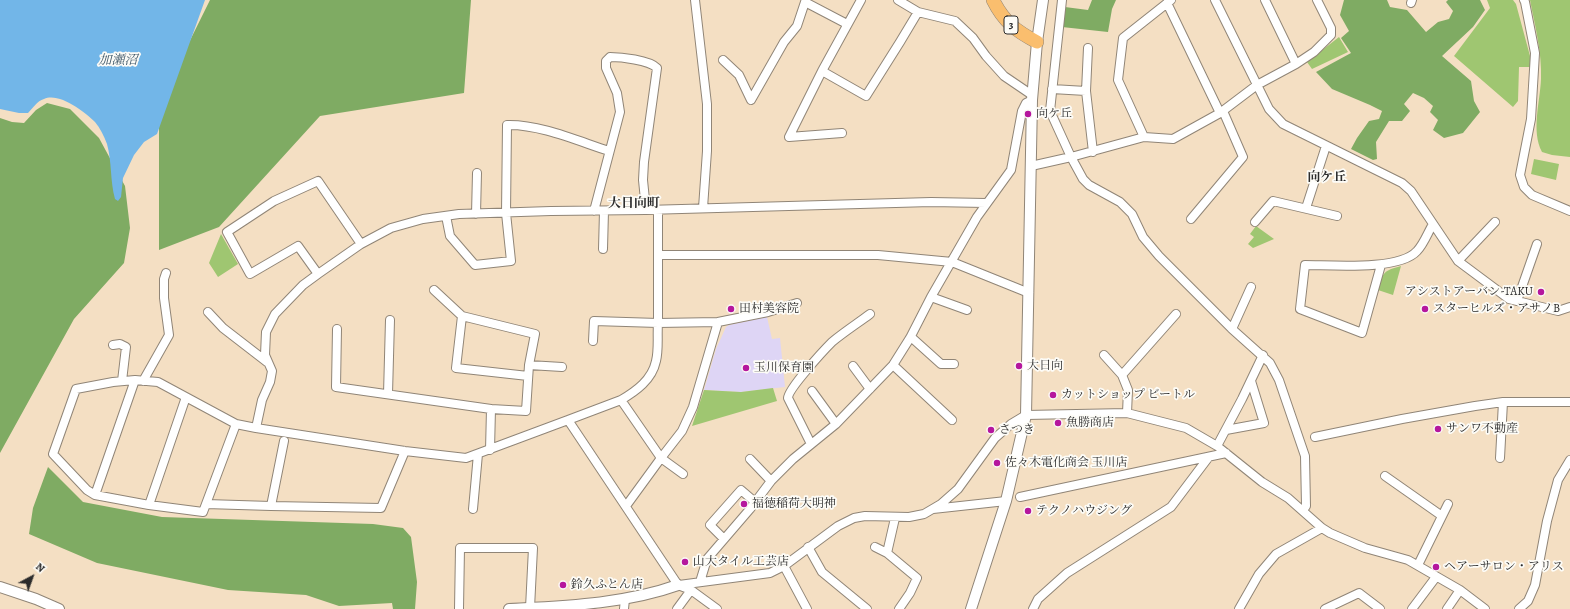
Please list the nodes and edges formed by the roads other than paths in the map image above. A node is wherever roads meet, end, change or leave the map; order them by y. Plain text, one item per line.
1 (695, 0) edge
2 (861, 0) edge
3 (898, 0) edge
4 (993, 0) edge
5 (1043, 0) edge
6 (1062, 0) edge
7 (1215, 0) edge
8 (1265, 0) edge
9 (1317, 0) edge
10 (1524, 0) edge
11 (1169, 1) edge
12 (918, 12) junction
13 (847, 24) junction
14 (1037, 42) junction
15 (1088, 48) dead end
16 (723, 60) dead end
17 (1296, 64) junction
18 (822, 71) junction
19 (1257, 86) junction
20 (1052, 89) junction
21 (1086, 91) junction
22 (1032, 98) junction
23 (1222, 112) junction
24 (842, 133) dead end
25 (1144, 137) junction
26 (1326, 146) junction
27 (609, 151) junction
28 (1093, 152) junction
29 (1071, 157) junction
30 (1031, 166) junction
31 (477, 173) dead end
32 (986, 203) junction
33 (703, 208) junction
34 (1306, 208) junction
35 (604, 210) junction
36 (646, 210) junction
37 (658, 210) junction
38 (594, 211) junction
39 (1570, 211) edge
40 (506, 213) junction
41 (476, 214) junction
42 (446, 216) junction
43 (1337, 216) dead end
44 (1191, 219) dead end
45 (1255, 222) dead end
46 (1495, 222) dead end
47 (1433, 224) junction
48 (361, 244) junction
49 (1537, 244) dead end
50 (603, 249) dead end
51 (658, 255) junction
52 (1458, 261) junction
53 (952, 262) junction
54 (1381, 265) junction
55 (166, 273) dead end
56 (318, 274) junction
57 (1251, 287) dead end
58 (434, 290) dead end
59 (1029, 293) junction
60 (931, 297) junction
61 (1517, 301) junction
62 (797, 303) dead end
63 (1570, 306) edge
64 (967, 310) dead end
65 (208, 312) dead end
66 (870, 314) dead end
67 (1176, 314) dead end
68 (462, 316) junction
69 (390, 320) dead end
70 (658, 322) junction
71 (718, 322) junction
72 (337, 329) dead end
73 (1232, 329) junction
74 (911, 337) junction
75 (593, 341) dead end
76 (113, 345) dead end
77 (1104, 355) dead end
78 (1263, 355) junction
79 (267, 362) junction
80 (954, 364) dead end
81 (530, 365) junction
82 (894, 365) junction
83 (853, 366) dead end
84 (562, 367) dead end
85 (1122, 375) junction
86 (528, 376) junction
87 (139, 380) junction
88 (122, 381) junction
89 (1251, 381) junction
90 (870, 389) junction
91 (812, 392) dead end
92 (388, 394) junction
93 (186, 397) junction
94 (621, 400) junction
95 (1502, 402) junction
96 (1570, 402) edge
97 (491, 408) junction
98 (1127, 413) junction
99 (1026, 415) junction
100 (568, 420) junction
101 (952, 420) dead end
102 (236, 424) junction
103 (836, 424) junction
104 (256, 428) junction
105 (1226, 430) junction
106 (1315, 437) dead end
107 (284, 441) dead end
108 (811, 444) junction
109 (1217, 446) junction
110 (490, 450) junction
111 (405, 451) junction
112 (478, 454) junction
113 (1226, 454) junction
114 (661, 458) junction
115 (1208, 458) junction
116 (1500, 458) dead end
117 (750, 459) dead end
118 (1570, 460) edge
119 (1566, 472) edge
120 (683, 474) dead end
121 (1385, 476) dead end
122 (771, 481) junction
123 (95, 495) junction
124 (1020, 497) dead end
125 (1006, 501) junction
126 (755, 502) junction
127 (206, 504) junction
128 (1448, 504) dead end
129 (149, 505) junction
130 (271, 506) junction
131 (626, 506) junction
132 (473, 509) dead end
133 (932, 510) junction
134 (1303, 510) junction
135 (1442, 516) junction
136 (895, 518) junction
137 (1322, 528) junction
138 (724, 539) junction
139 (808, 547) junction
140 (875, 547) dead end
141 (887, 553) junction
142 (784, 566) junction
143 (1418, 566) junction
144 (1436, 577) junction
145 (700, 582) junction
146 (678, 585) junction
147 (0, 587) edge
148 (691, 590) junction
149 (1460, 590) junction
150 (624, 604) edge
151 (530, 608) junction
152 (58, 609) edge
153 (459, 609) edge
154 (509, 609) edge
155 (677, 609) edge
156 (717, 609) edge
157 (807, 609) edge
158 (867, 609) edge
159 (899, 609) edge
160 (971, 609) edge
161 (1033, 609) edge
162 (1239, 609) edge
163 (1325, 609) edge
164 (1380, 609) edge
165 (1412, 609) edge
166 (1447, 609) edge
167 (1485, 609) edge
168 (1519, 609) edge

1 - 33 street
2 - 13 street
3 - 12 street
4 - 14 main road, 3
5 - 14 street
6 - 20 street
7 - 19 street
8 - 17 street
9 - 17 street
10 - 39 street
11 - 23 street
11 - 25 street
12 - 18 street
12 - 22 street
13 - 16 street
13 - 18 street
14 - 22 street
15 - 21 street
17 - 19 street
18 - 24 street
19 - 23 street
19 - 26 street
20 - 21 street
20 - 29 street
21 - 28 street
22 - 30 street
22 - 32 street
23 - 25 street
23 - 44 street
25 - 28 street
26 - 34 street
26 - 47 street
27 - 36 street
27 - 38 street
27 - 40 street
28 - 29 street
29 - 30 street
29 - 73 street
30 - 59 street
31 - 41 street
32 - 33 street
32 - 53 street
33 - 37 street
34 - 43 street
34 - 45 street
35 - 36 street
35 - 38 street
35 - 50 street
36 - 37 street
37 - 51 street
38 - 40 street
40 - 41 street
40 - 42 street
41 - 42 street
42 - 48 street
46 - 52 street
47 - 52 street
47 - 54 street
48 - 56 street
48 - 56 street
49 - 61 street
51 - 53 street
51 - 70 street
52 - 61 street
53 - 59 street
53 - 60 street
54 - 54 street
55 - 87 street
56 - 79 street
57 - 73 street
58 - 68 street
59 - 99 street
60 - 64 street
60 - 74 street
61 - 63 street
62 - 71 street
65 - 79 street
66 - 108 street
67 - 85 street
68 - 81 street
68 - 86 street
69 - 92 street
70 - 71 street
70 - 75 street
70 - 94 street
71 - 114 street
72 - 92 street
73 - 78 street
74 - 80 street
74 - 82 street
76 - 88 street
77 - 85 street
78 - 89 street
78 - 134 street
79 - 104 street
81 - 84 street
81 - 86 street
82 - 90 street
82 - 101 street
83 - 90 street
85 - 98 street
86 - 97 street
87 - 88 street
87 - 93 street
87 - 123 street
88 - 123 street
89 - 105 street
89 - 105 street
90 - 103 street
91 - 103 street
92 - 97 street
93 - 102 street
93 - 129 street
94 - 100 street
94 - 114 street
95 - 96 street
95 - 106 street
95 - 116 street
97 - 110 street
98 - 99 street
98 - 109 street
99 - 125 street
99 - 133 street
100 - 110 street
100 - 131 street
102 - 104 street
102 - 127 street
103 - 108 street
104 - 111 street
105 - 109 street
107 - 130 street
108 - 122 street
109 - 113 street
110 - 112 street
111 - 112 street
111 - 130 street
112 - 132 street
113 - 115 street
113 - 134 street
114 - 120 street
114 - 131 street
115 - 124 street
115 - 161 street
117 - 122 street
118 - 119 street
119 - 168 street
121 - 135 street
122 - 126 street
123 - 129 street
125 - 133 street
125 - 160 street
126 - 138 street
126 - 138 street
127 - 129 street
127 - 130 street
128 - 135 street
131 - 146 street
133 - 136 street
134 - 137 street
135 - 143 street
136 - 139 street
136 - 141 street
137 - 143 street
137 - 162 street
138 - 145 street
139 - 142 street
139 - 158 street
140 - 141 street
141 - 159 street
142 - 145 street
142 - 157 street
143 - 144 street
144 - 149 street
144 - 165 street
145 - 146 street
146 - 148 street
146 - 150 street
147 - 152 street
148 - 155 street
148 - 156 street
149 - 166 street
149 - 167 street
150 - 151 street
151 - 153 street
151 - 154 street
163 - 164 street

